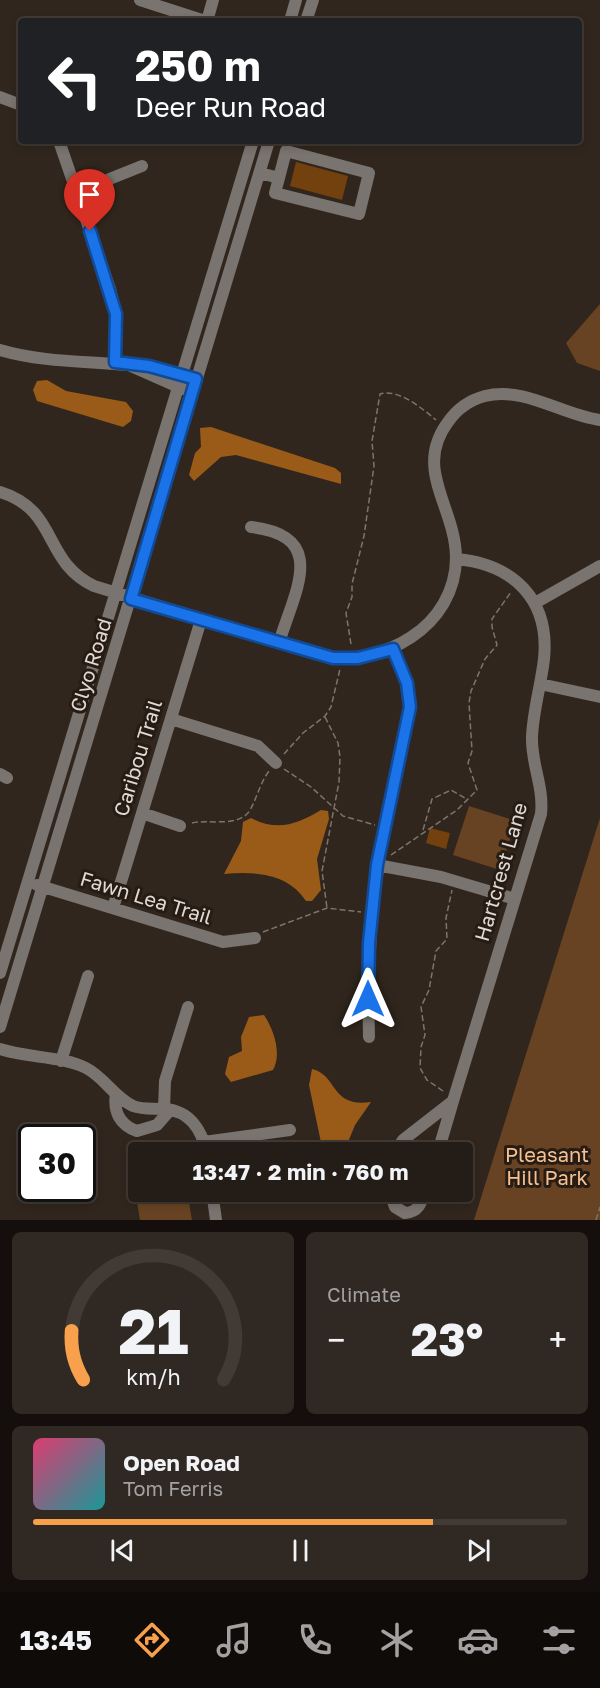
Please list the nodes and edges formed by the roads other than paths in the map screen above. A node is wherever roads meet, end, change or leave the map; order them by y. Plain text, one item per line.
1 (140, 0) edge
2 (213, 0) edge
3 (296, 0) edge
4 (313, 0) edge
5 (197, 18) edge
6 (207, 18) edge
7 (291, 18) edge
8 (307, 18) edge
9 (0, 97) edge
10 (18, 104) edge
11 (60, 144) edge
12 (252, 144) edge
13 (268, 144) edge
14 (142, 166) dead end
15 (260, 172) junction
16 (279, 178) junction
17 (76, 192) junction
18 (0, 350) edge
19 (121, 363) junction
20 (196, 379) junction
21 (179, 380) junction
22 (192, 392) junction
23 (600, 420) edge
24 (0, 492) edge
25 (251, 527) dead end
26 (456, 559) junction
27 (600, 566) edge
28 (114, 593) junction
29 (131, 599) junction
30 (535, 603) junction
31 (201, 620) junction
32 (279, 643) junction
33 (393, 649) junction
34 (540, 684) junction
35 (600, 697) edge
36 (171, 719) junction
37 (276, 763) road end
38 (142, 813) junction
39 (180, 826) road end
40 (377, 865) junction
41 (27, 882) junction
42 (43, 887) junction
43 (515, 899) junction
44 (113, 908) junction
45 (255, 938) road end
46 (0, 973) edge
47 (88, 976) dead end
48 (188, 1007) dead end
49 (0, 1027) edge
50 (369, 1037) dead end
51 (0, 1049) edge
52 (61, 1061) junction
53 (116, 1094) junction
54 (453, 1101) junction
55 (167, 1109) junction
56 (291, 1130) dead end
57 (203, 1142) edge
58 (230, 1142) edge
59 (402, 1142) edge
60 (441, 1142) edge
61 (214, 1202) edge
62 (393, 1202) edge
63 (421, 1202) edge
64 (216, 1220) edge

1 - 5 street
2 - 6 street
3 - 7 street
4 - 8 street
9 - 10 street
11 - 17 street
12 - 21 street, Clyo Road
13 - 15 street, Clyo Road
14 - 17 street
15 - 16 street
15 - 20 street, Clyo Road
16 - 16 street
17 - 19 street
18 - 19 street
19 - 21 street
20 - 21 street
20 - 22 street, Clyo Road
21 - 22 street
21 - 28 street, Clyo Road
22 - 29 street, Clyo Road
23 - 26 street
24 - 28 street
25 - 32 street
26 - 30 street, Hartcrest Lane
26 - 33 street
27 - 30 street
28 - 29 street
28 - 41 street, Clyo Road
29 - 31 street
29 - 42 street, Clyo Road
30 - 34 street, Hartcrest Lane
31 - 32 street
31 - 36 street, Caribou Trail
32 - 33 street
33 - 40 street
34 - 35 street
34 - 43 street, Hartcrest Lane
36 - 37 street
36 - 38 street, Caribou Trail
38 - 39 street
38 - 44 street, Caribou Trail
40 - 43 street
40 - 50 street
41 - 42 street, Fawn Lea Trail
41 - 46 street, Clyo Road
42 - 44 street, Fawn Lea Trail
42 - 49 street, Clyo Road
43 - 54 street, Hartcrest Lane
44 - 45 street, Fawn Lea Trail
47 - 52 street
48 - 55 street
51 - 52 street
52 - 53 street
53 - 55 street
53 - 55 street
54 - 59 street
54 - 60 street, Hartcrest Lane
55 - 57 street
56 - 58 street
61 - 64 street
62 - 63 street

